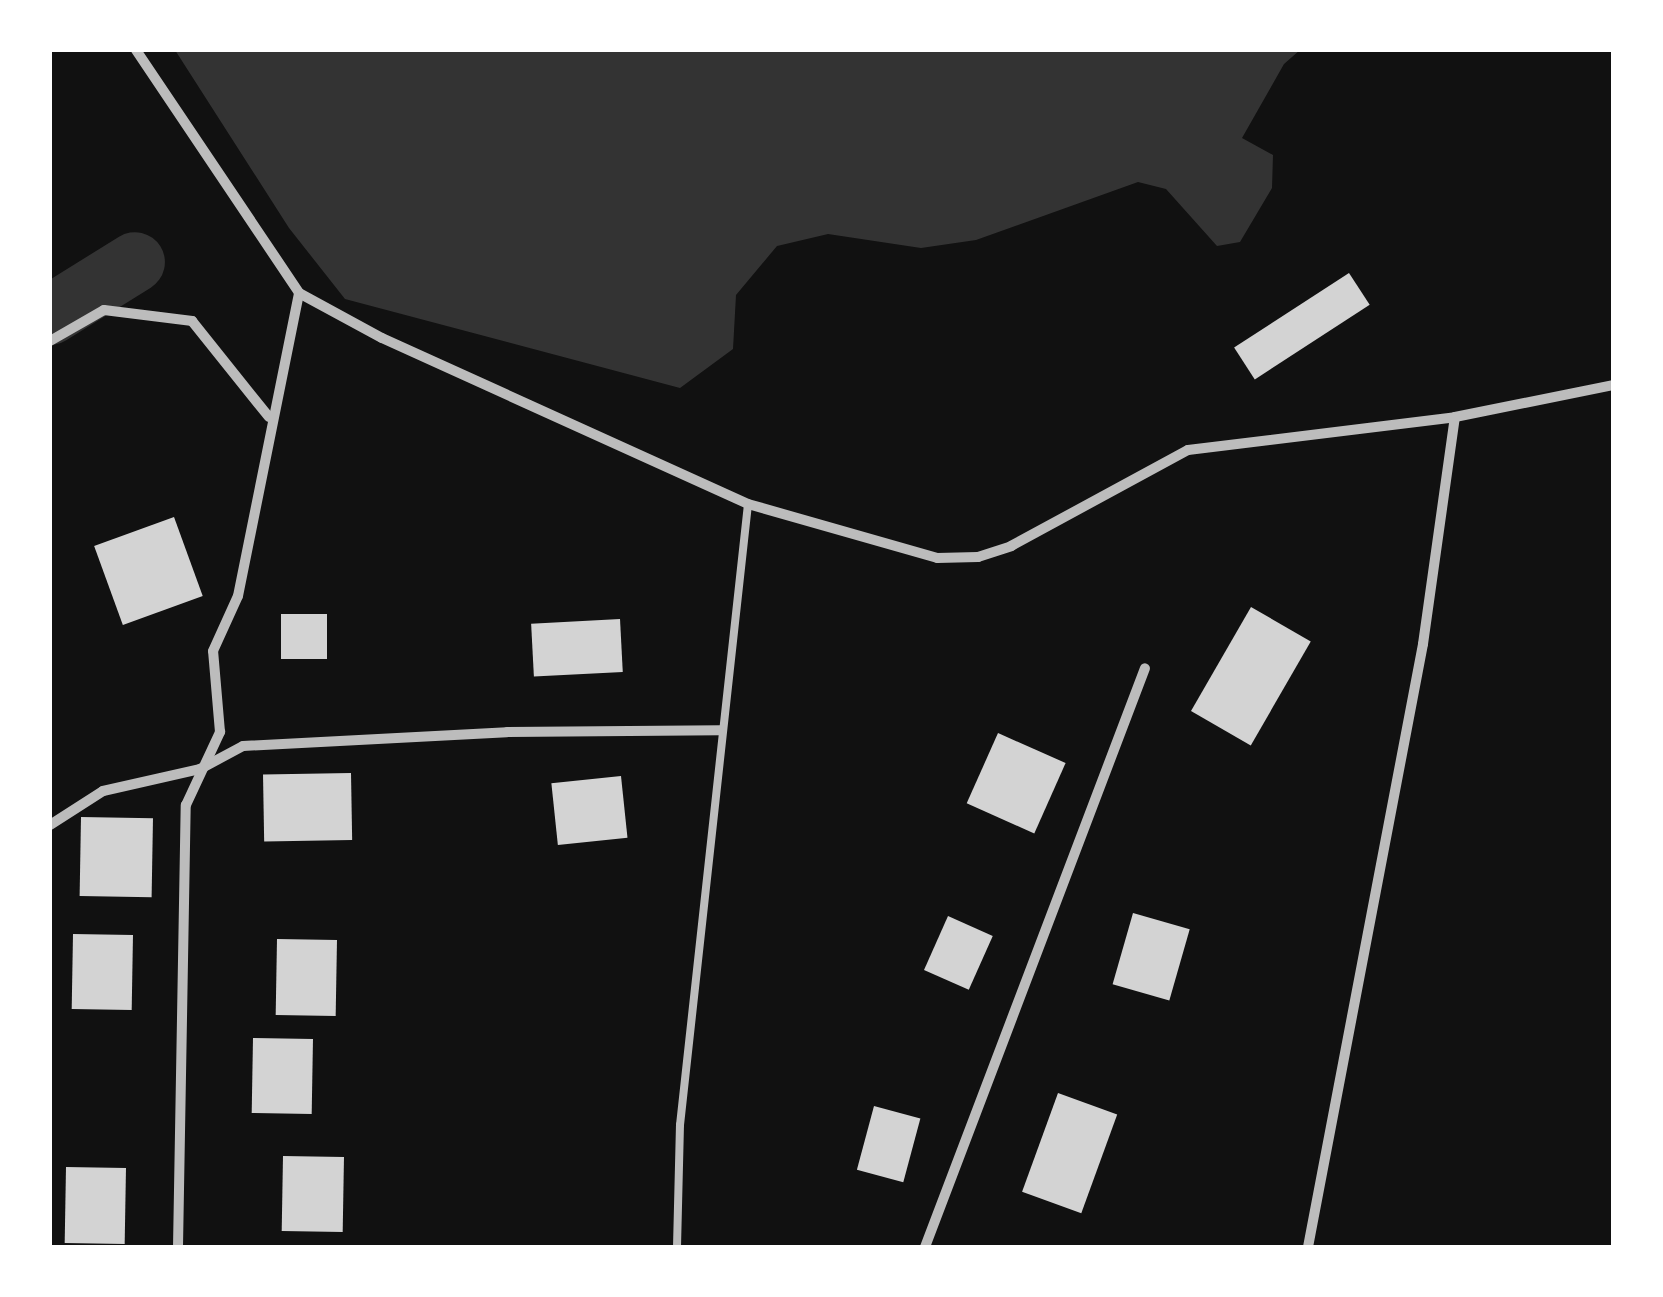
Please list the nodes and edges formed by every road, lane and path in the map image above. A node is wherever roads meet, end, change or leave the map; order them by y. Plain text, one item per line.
1 (136, 50) edge
2 (299, 293) junction
3 (50, 342) edge
4 (1613, 384) edge
5 (269, 416) junction
6 (1455, 417) junction
7 (748, 504) junction
8 (1145, 668) dead end
9 (720, 730) junction
10 (200, 768) junction
11 (50, 825) edge
12 (178, 1247) edge
13 (677, 1247) edge
14 (925, 1247) edge
15 (1308, 1247) edge

1 - 2 street
2 - 5 street
2 - 7 street
3 - 5 street
4 - 6 street
5 - 10 street
6 - 7 street
6 - 15 street
7 - 9 lane
8 - 14 street
9 - 10 street
9 - 13 lane
10 - 11 street
10 - 12 street

